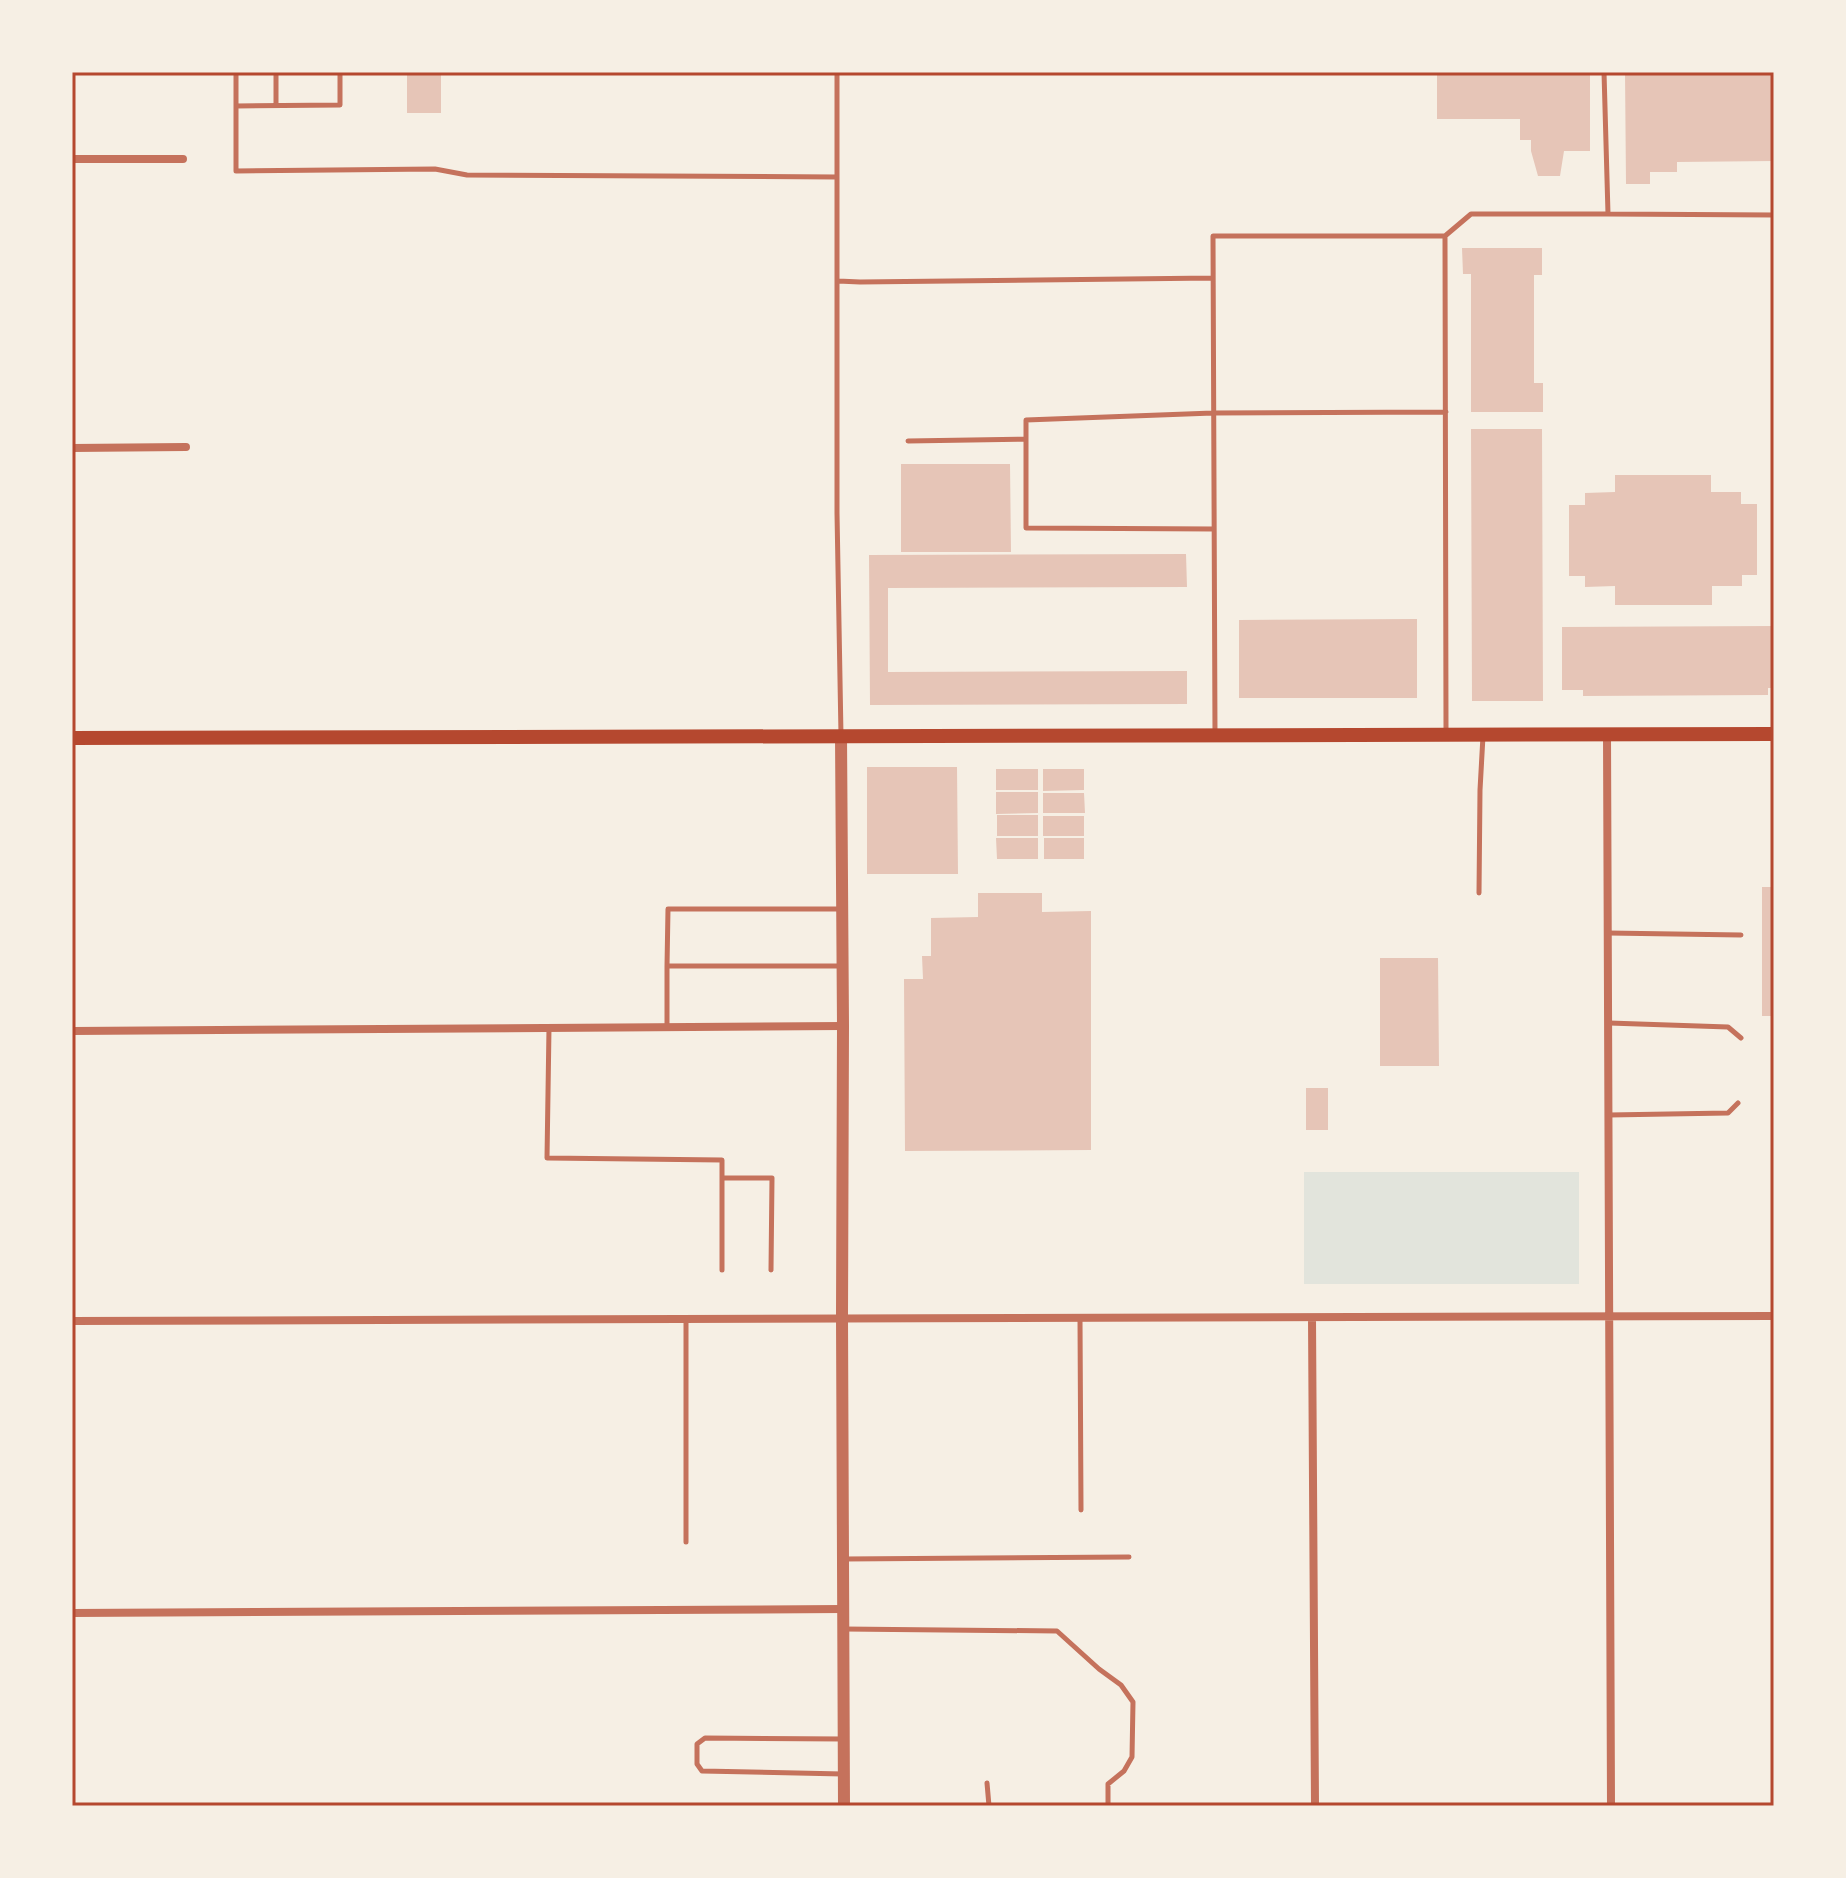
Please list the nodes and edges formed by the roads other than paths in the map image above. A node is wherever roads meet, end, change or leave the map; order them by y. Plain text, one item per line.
1 (236, 72) edge
2 (276, 72) edge
3 (340, 72) edge
4 (837, 72) edge
5 (1604, 72) edge
6 (276, 105) junction
7 (236, 106) junction
8 (72, 159) edge
9 (183, 159) dead end
10 (837, 177) junction
11 (1608, 214) junction
12 (1774, 215) edge
13 (1445, 236) junction
14 (1213, 278) junction
15 (837, 281) junction
16 (1446, 412) junction
17 (1213, 413) junction
18 (1026, 439) junction
19 (908, 441) dead end
20 (186, 447) dead end
21 (72, 448) edge
22 (1214, 529) junction
23 (1607, 734) junction
24 (1774, 734) edge
25 (1215, 735) junction
26 (1446, 735) junction
27 (1483, 735) junction
28 (841, 736) junction
29 (72, 738) edge
30 (1479, 893) dead end
31 (842, 909) junction
32 (1608, 933) junction
33 (1741, 935) dead end
34 (667, 966) junction
35 (843, 966) junction
36 (1608, 1023) junction
37 (843, 1026) junction
38 (667, 1027) junction
39 (549, 1028) junction
40 (72, 1031) edge
41 (1741, 1038) dead end
42 (1738, 1103) dead end
43 (1608, 1115) junction
44 (722, 1178) junction
45 (722, 1270) dead end
46 (771, 1270) dead end
47 (1609, 1316) junction
48 (1774, 1316) edge
49 (842, 1317) junction
50 (686, 1318) junction
51 (1080, 1318) junction
52 (1312, 1318) junction
53 (72, 1321) edge
54 (1081, 1510) dead end
55 (686, 1542) dead end
56 (1129, 1557) dead end
57 (843, 1559) junction
58 (843, 1609) junction
59 (72, 1613) edge
60 (843, 1629) junction
61 (844, 1739) junction
62 (844, 1774) junction
63 (987, 1783) dead end
64 (844, 1806) edge
65 (989, 1806) edge
66 (1108, 1806) edge
67 (1315, 1806) edge
68 (1611, 1806) edge

1 - 7 lane
2 - 6 lane
3 - 6 lane
4 - 10 lane
5 - 11 lane
6 - 7 lane
7 - 10 lane
8 - 9 street
10 - 15 lane
11 - 12 lane
11 - 13 lane
13 - 14 lane
13 - 16 lane
14 - 15 lane
14 - 17 lane
15 - 28 lane
16 - 17 lane
16 - 26 lane
17 - 18 lane
17 - 22 lane
18 - 19 lane
18 - 22 lane
20 - 21 street
22 - 25 lane
23 - 24 main road
23 - 27 main road
23 - 32 street
25 - 26 main road
25 - 28 main road
26 - 27 main road
27 - 30 lane
28 - 29 main road
28 - 31 street
31 - 34 lane
31 - 35 street
32 - 33 lane
32 - 36 street
34 - 35 lane
34 - 38 lane
35 - 37 street
36 - 41 lane
36 - 43 street
37 - 38 street
37 - 49 street
38 - 39 street
39 - 40 street
39 - 44 lane
42 - 43 lane
43 - 47 street
44 - 45 lane
44 - 46 lane
47 - 48 street
47 - 52 street
47 - 68 street
49 - 50 street
49 - 51 street
49 - 57 street
50 - 53 street
50 - 55 lane
51 - 52 street
51 - 54 lane
52 - 67 street
56 - 57 lane
57 - 58 street
58 - 59 street
58 - 60 street
60 - 61 street
60 - 66 lane
61 - 62 street
61 - 62 lane
62 - 64 street
63 - 65 lane

